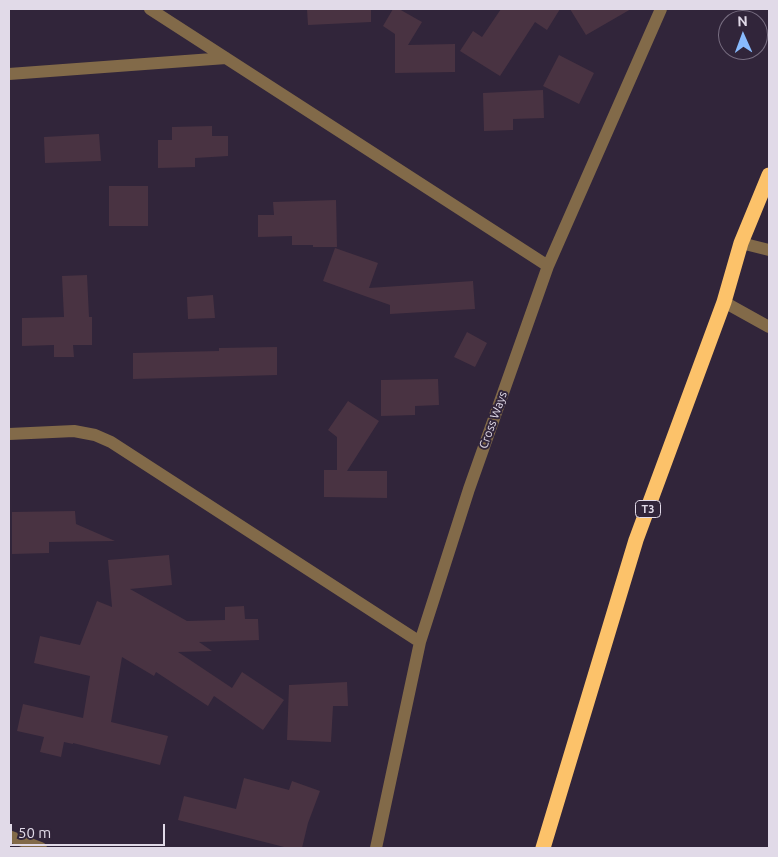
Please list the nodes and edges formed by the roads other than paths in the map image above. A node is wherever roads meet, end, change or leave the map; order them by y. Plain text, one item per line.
1 (150, 9) edge
2 (661, 9) edge
3 (226, 58) junction
4 (9, 74) edge
5 (769, 175) edge
6 (741, 243) junction
7 (769, 250) edge
8 (548, 266) junction
9 (724, 302) junction
10 (769, 327) edge
11 (9, 434) edge
12 (420, 642) junction
13 (9, 836) edge
14 (41, 848) edge
15 (376, 848) edge
16 (543, 848) edge

1 - 3 street
2 - 8 street, Cross Ways
3 - 4 street
3 - 8 street
5 - 6 highway, T3
6 - 7 street
6 - 9 highway, T3
8 - 12 street, Cross Ways
9 - 10 street
9 - 16 highway, T3
11 - 12 street
12 - 15 street, Cross Ways
13 - 14 street

